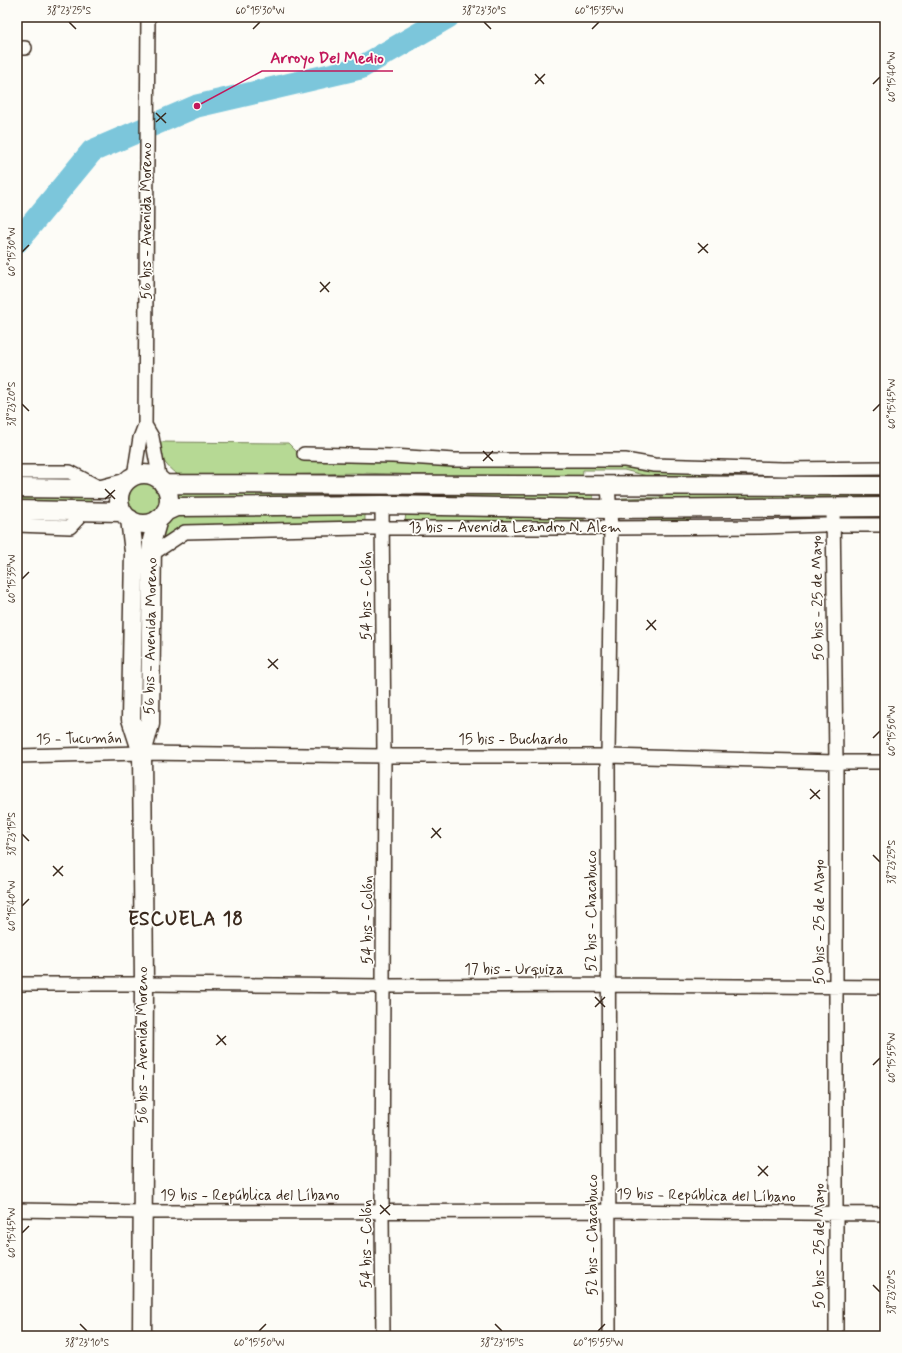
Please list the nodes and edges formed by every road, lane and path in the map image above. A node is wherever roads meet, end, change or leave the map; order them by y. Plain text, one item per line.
1 (148, 17) edge
2 (145, 425) junction
3 (304, 454) dead end
4 (885, 468) edge
5 (17, 472) edge
6 (130, 479) junction
7 (162, 482) junction
8 (608, 486) junction
9 (885, 486) edge
10 (17, 488) edge
11 (102, 488) junction
12 (382, 505) junction
13 (885, 507) edge
14 (609, 509) junction
15 (17, 510) edge
16 (85, 511) junction
17 (126, 516) junction
18 (161, 516) junction
19 (833, 516) junction
20 (17, 525) edge
21 (885, 525) edge
22 (382, 528) junction
23 (611, 528) junction
24 (152, 554) junction
25 (142, 753) junction
26 (17, 756) edge
27 (384, 756) junction
28 (608, 756) junction
29 (836, 762) junction
30 (885, 762) edge
31 (17, 984) edge
32 (144, 984) junction
33 (608, 985) junction
34 (384, 986) junction
35 (836, 987) junction
36 (885, 987) edge
37 (17, 1210) edge
38 (609, 1211) junction
39 (142, 1212) junction
40 (382, 1212) junction
41 (836, 1213) junction
42 (885, 1214) edge
43 (142, 1336) edge
44 (383, 1336) edge
45 (609, 1336) edge
46 (836, 1336) edge

1 - 2 street, 56 bis - Avenida Moreno
2 - 6 street, 56 bis - Avenida Moreno
2 - 7 street, 56 bis - Avenida Moreno
3 - 4 street
5 - 11 street
6 - 7 main road
6 - 11 main road
6 - 17 main road
7 - 8 main road
7 - 18 main road
8 - 9 main road
8 - 14 street, 52 bis - Chacabuco
10 - 11 main road
12 - 14 main road, 13 bis - Avenida Leandro N. Alem
12 - 18 main road, 13 bis - Avenida Leandro N. Alem
12 - 22 street, 54 bis - Colón
13 - 19 main road, 13 bis - Avenida Leandro N. Alem
14 - 19 main road, 13 bis - Avenida Leandro N. Alem
14 - 23 street, 52 bis - Chacabuco
15 - 16 main road
16 - 17 main road
16 - 20 street
17 - 18 main road
17 - 25 main road, 56 bis - Avenida Moreno
18 - 24 main road, 56 bis - Avenida Moreno
19 - 21 street, 13 bis - Avenida Leandro N. Alem
19 - 23 street, 13 bis - Avenida Leandro N. Alem
19 - 29 street, 50 bis - 25 de Mayo
22 - 23 street, 13 bis - Avenida Leandro N. Alem
22 - 24 street, 13 bis - Avenida Leandro N. Alem
22 - 27 street, 54 bis - Colón
23 - 28 street, 52 bis - Chacabuco
24 - 25 main road, 56 bis - Avenida Moreno
25 - 26 street, 15 - Tucumán
25 - 27 street, 15 bis - Buchardo
25 - 32 main road, 56 bis - Avenida Moreno
27 - 28 street, 15 bis - Buchardo
27 - 34 street, 54 bis - Colón
28 - 29 street, 15 bis - Buchardo
28 - 33 street, 52 bis - Chacabuco
29 - 30 street, 15 bis - Buchardo
29 - 35 street, 50 bis - 25 de Mayo
31 - 32 street, 17 bis - Urquiza
32 - 34 street, 17 bis - Urquiza
32 - 39 main road, 56 bis - Avenida Moreno
33 - 34 street, 17 bis - Urquiza
33 - 35 street, 17 bis - Urquiza
33 - 38 street, 52 bis - Chacabuco
34 - 40 street, 54 bis - Colón
35 - 36 street, 17 bis - Urquiza
35 - 41 street, 50 bis - 25 de Mayo
37 - 39 street, 19 bis - República del Líbano
38 - 40 street, 19 bis - República del Líbano
38 - 41 street, 19 bis - República del Líbano
38 - 45 street, 52 bis - Chacabuco
39 - 40 street, 19 bis - República del Líbano
39 - 43 main road, 56 bis - Avenida Moreno
40 - 44 street, 54 bis - Colón
41 - 42 street, 19 bis - República del Líbano
41 - 46 street, 50 bis - 25 de Mayo

